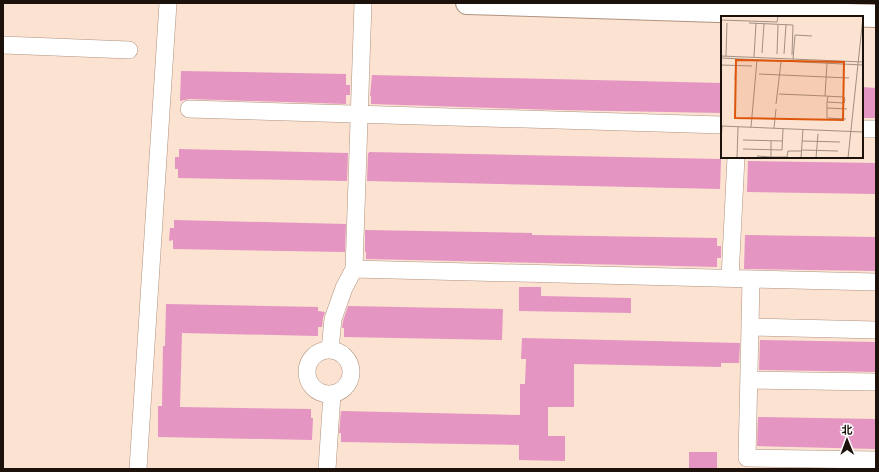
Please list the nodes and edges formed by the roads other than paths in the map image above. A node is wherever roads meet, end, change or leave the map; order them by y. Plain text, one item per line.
1 (168, 3) edge
2 (363, 3) edge
3 (468, 3) edge
4 (743, 14) edge
5 (876, 16) edge
6 (3, 45) edge
7 (129, 50) dead end
8 (189, 109) dead end
9 (359, 114) junction
10 (721, 125) edge
11 (863, 129) edge
12 (876, 129) edge
13 (736, 158) edge
14 (354, 269) junction
15 (730, 278) junction
16 (751, 279) junction
17 (876, 282) edge
18 (750, 327) junction
19 (876, 330) edge
20 (330, 350) junction
21 (749, 380) junction
22 (876, 382) edge
23 (332, 394) junction
24 (876, 460) edge
25 (138, 469) edge
26 (327, 469) edge

1 - 25 street
2 - 9 street
3 - 4 main road
4 - 5 main road
6 - 7 street
8 - 9 street
9 - 10 street
9 - 14 street
11 - 12 street
13 - 15 street
14 - 15 street
14 - 20 street
15 - 16 street
16 - 17 street
16 - 18 street
18 - 19 street
18 - 21 street
20 - 23 street
20 - 23 street
21 - 22 street
21 - 24 street
23 - 26 street

